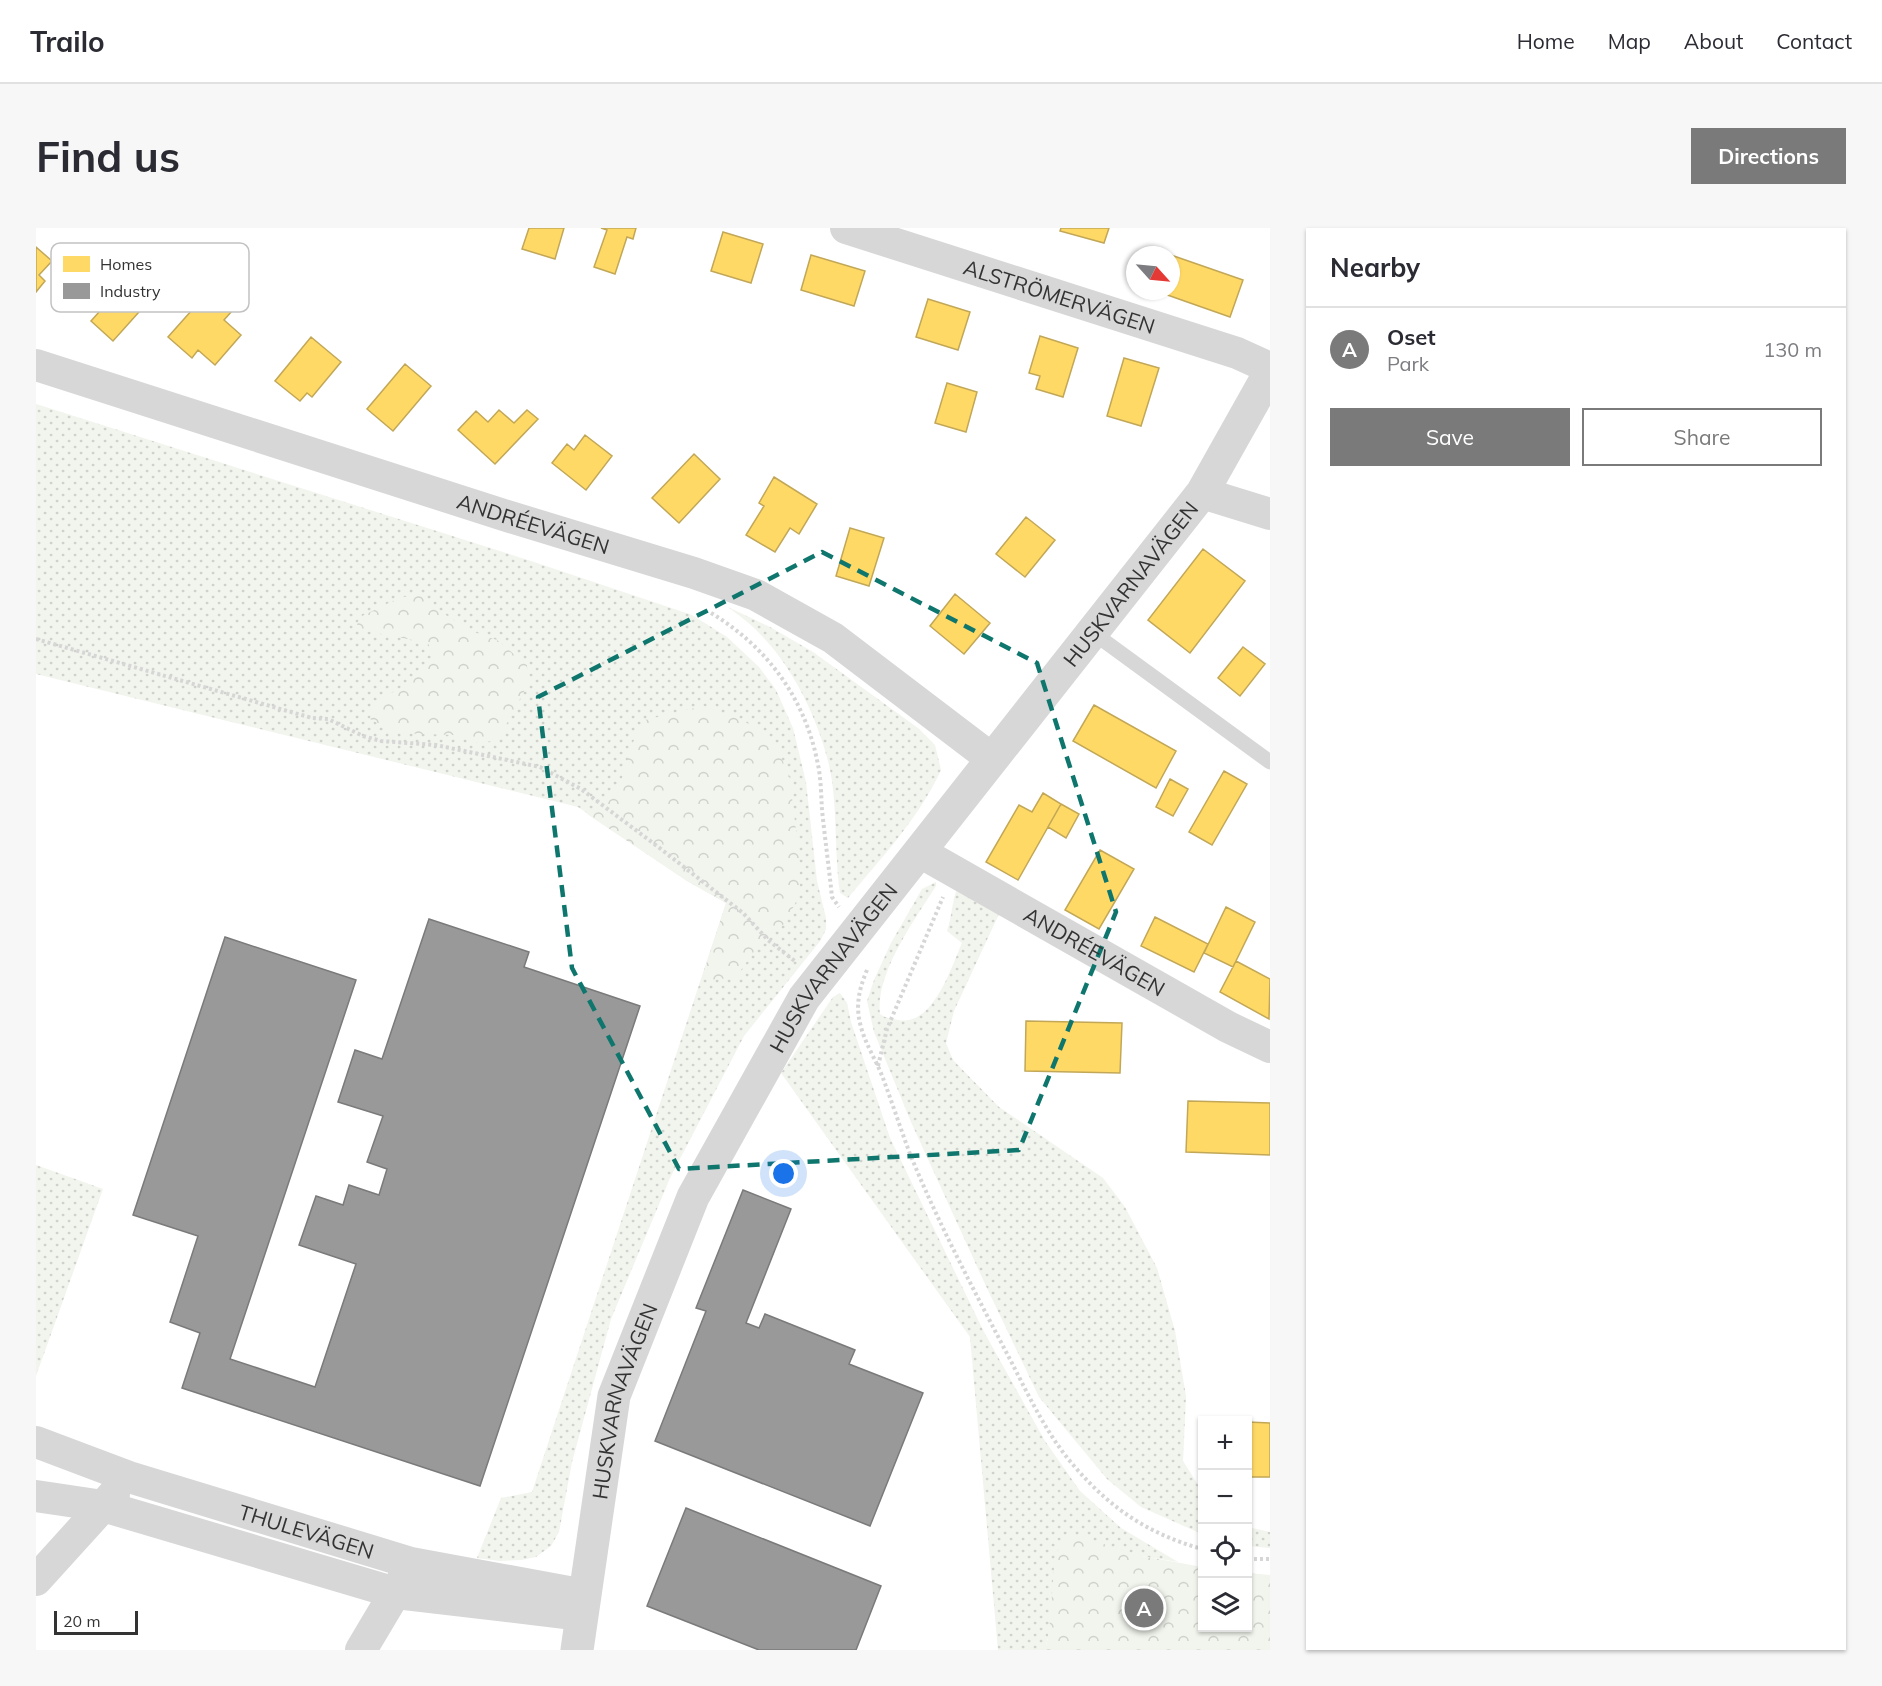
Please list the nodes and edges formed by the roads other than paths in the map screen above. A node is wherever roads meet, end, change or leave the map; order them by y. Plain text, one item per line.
1 (846, 228) edge
2 (36, 365) edge
3 (1270, 370) edge
4 (1202, 494) junction
5 (1270, 514) edge
6 (1092, 632) junction
7 (992, 759) junction
8 (1270, 762) edge
9 (920, 852) junction
10 (1270, 1047) edge
11 (36, 1442) edge
12 (129, 1477) junction
13 (36, 1496) edge
14 (103, 1506) junction
15 (411, 1563) junction
16 (36, 1580) edge
17 (396, 1593) junction
18 (583, 1605) junction
19 (361, 1650) edge
20 (577, 1650) edge

1 - 3 street, ALSTRÖMERVÄGEN
2 - 7 street, ANDRÉEVÄGEN
3 - 4 street, HUSKVARNAVÄGEN
4 - 5 street
4 - 6 street, HUSKVARNAVÄGEN
6 - 7 street, HUSKVARNAVÄGEN
6 - 8 lane
7 - 9 street, HUSKVARNAVÄGEN
9 - 10 street, ANDRÉEVÄGEN
9 - 18 street, HUSKVARNAVÄGEN
11 - 12 street, THULEVÄGEN
12 - 14 street
12 - 15 street, THULEVÄGEN
13 - 14 street, THULEVÄGEN
14 - 16 street
14 - 17 street, THULEVÄGEN
15 - 17 street
15 - 18 street, THULEVÄGEN
17 - 18 street, THULEVÄGEN
17 - 19 street
18 - 20 street, HUSKVARNAVÄGEN

